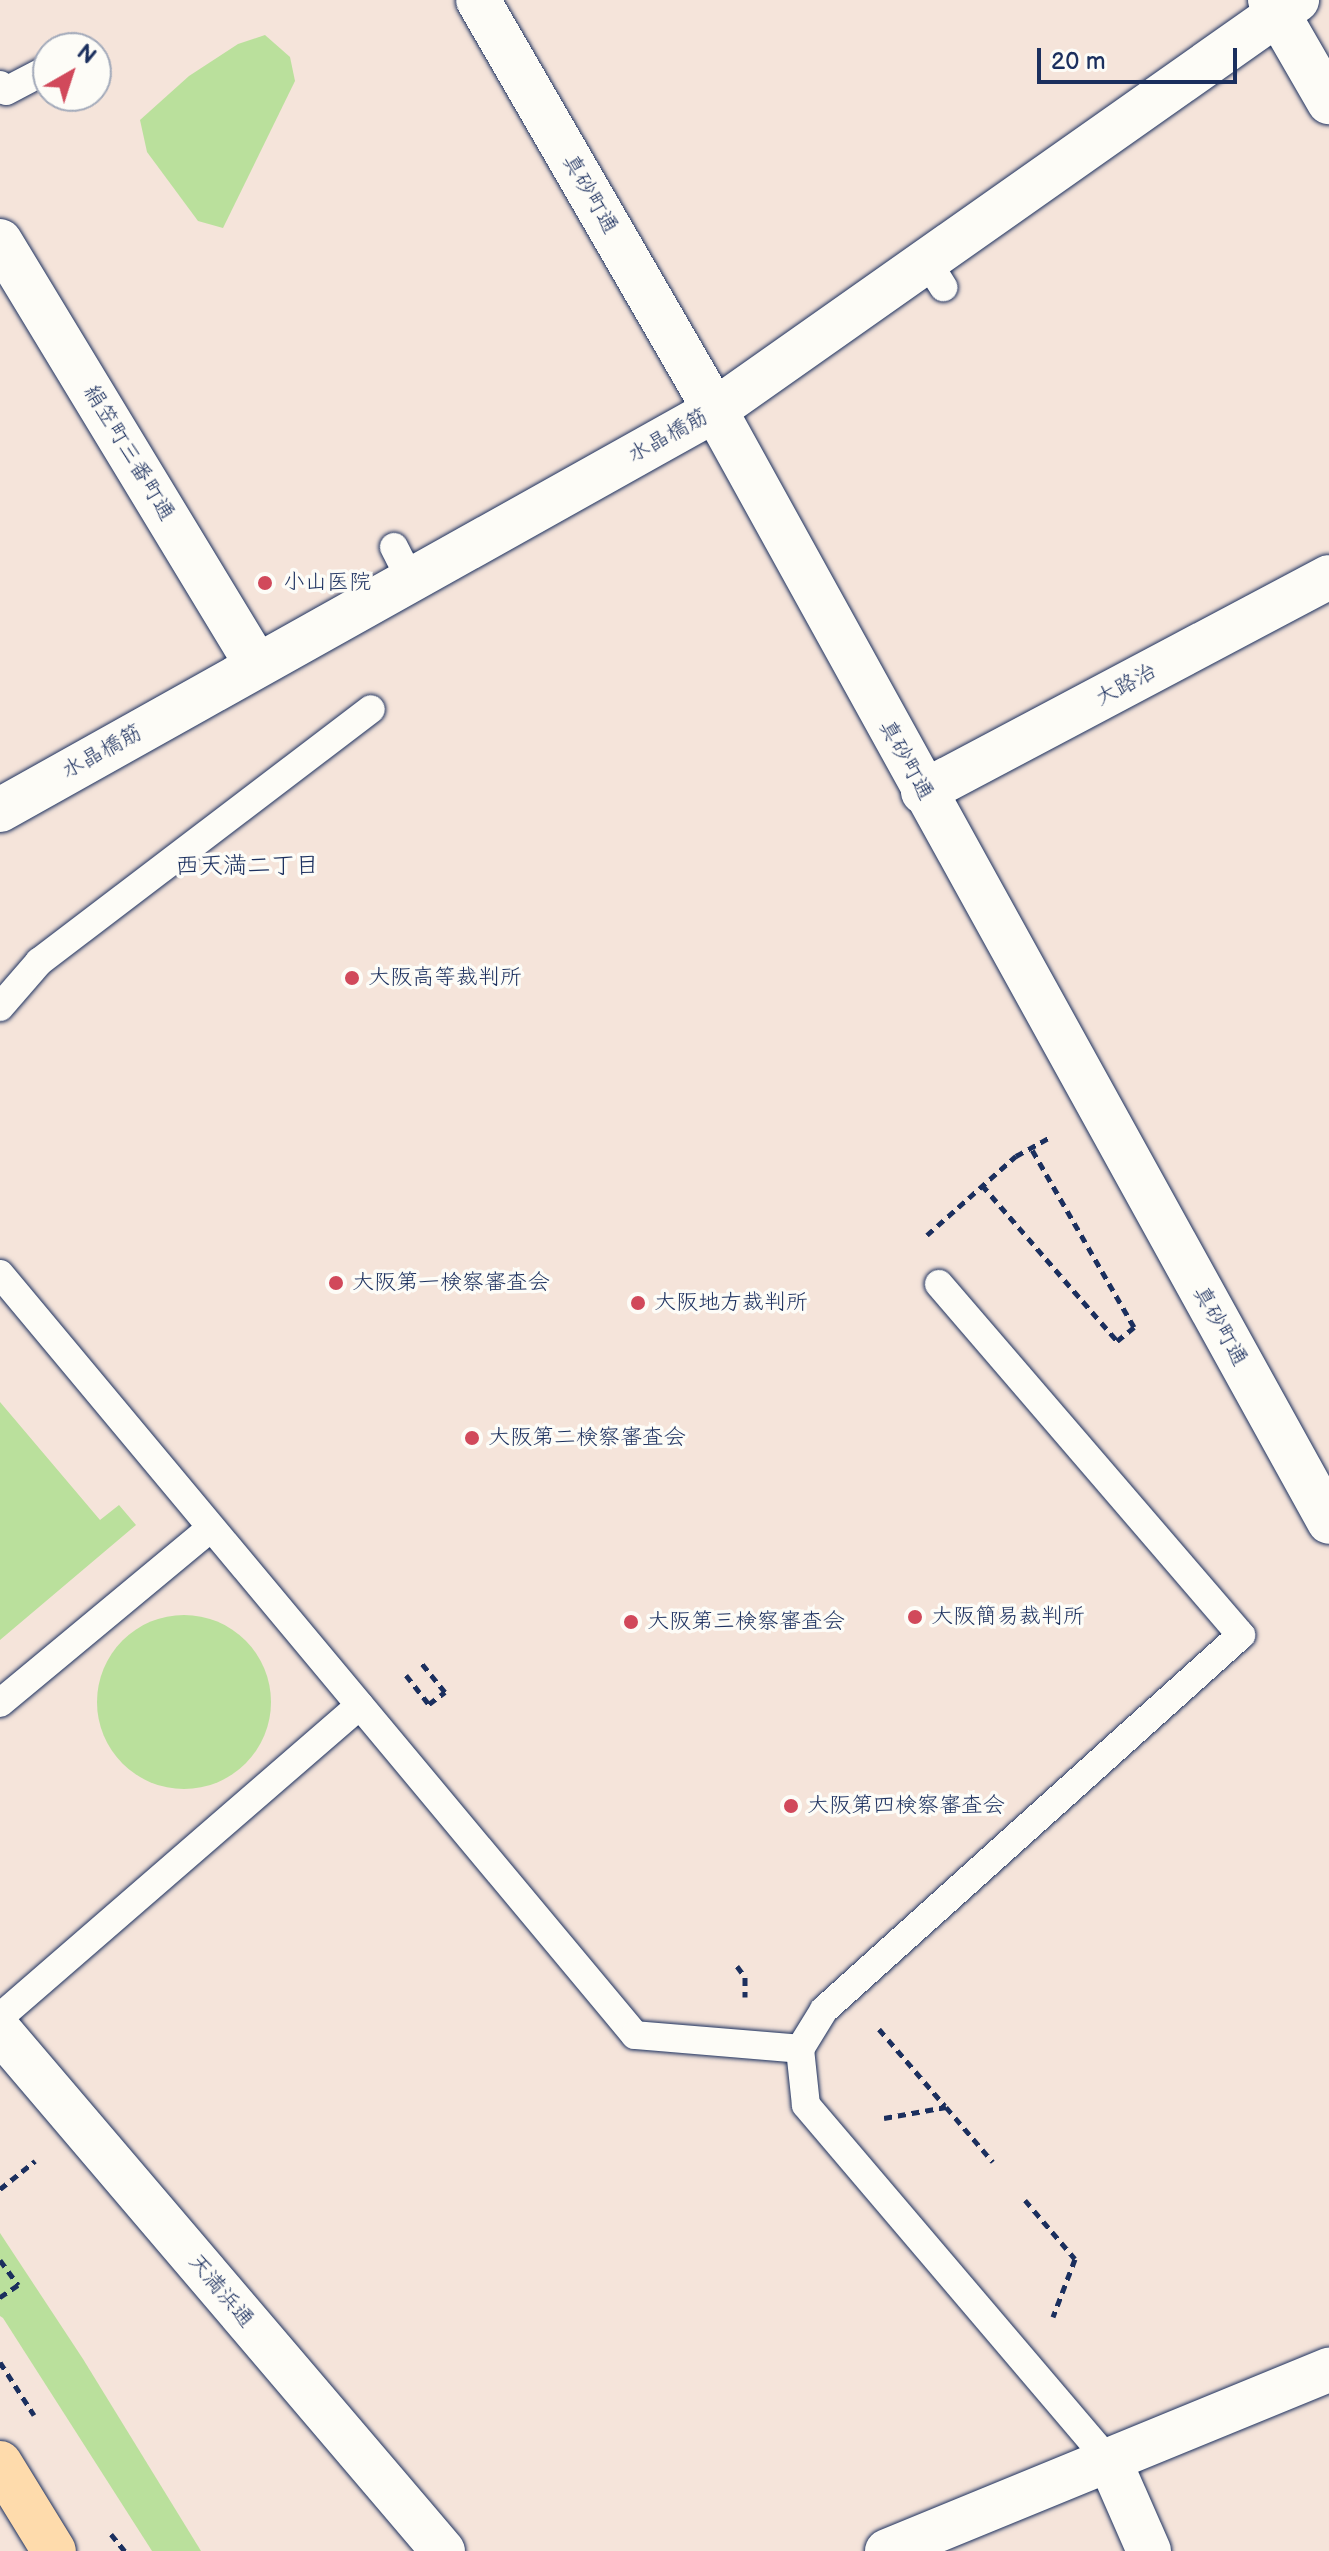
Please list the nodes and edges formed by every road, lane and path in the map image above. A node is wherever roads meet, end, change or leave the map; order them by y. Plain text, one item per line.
1 (478, 0) edge
2 (1282, 4) edge
3 (32, 77) edge
4 (0, 85) edge
5 (1329, 102) edge
6 (0, 241) edge
7 (715, 410) junction
8 (1329, 577) edge
9 (257, 665) junction
10 (371, 709) dead end
11 (923, 792) junction
12 (0, 810) edge
13 (0, 1007) edge
14 (1060, 1131) dead end
15 (1031, 1148) junction
16 (982, 1185) junction
17 (914, 1246) dead end
18 (0, 1274) edge
19 (939, 1284) dead end
20 (1329, 1522) edge
21 (211, 1528) junction
22 (421, 1662) dead end
23 (406, 1675) dead end
24 (0, 1703) edge
25 (360, 1705) junction
26 (0, 2017) edge
27 (877, 2027) dead end
28 (0, 2031) edge
29 (800, 2049) junction
30 (946, 2107) junction
31 (873, 2120) dead end
32 (42, 2156) dead end
33 (993, 2162) dead end
34 (0, 2189) edge
35 (1025, 2200) dead end
36 (0, 2260) edge
37 (0, 2297) edge
38 (1049, 2329) dead end
39 (1329, 2370) edge
40 (1110, 2462) junction
41 (0, 2463) edge
42 (0, 2474) edge
43 (39, 2551) edge
44 (54, 2551) edge
45 (443, 2551) edge
46 (887, 2551) edge
47 (1149, 2551) edge

1 - 7 street, 真砂町通
2 - 5 street
2 - 7 street, 水晶橋筋
3 - 4 lane
6 - 9 street, 絹笠町三番町通
7 - 9 street, 水晶橋筋
7 - 11 street, 真砂町通
8 - 11 street, 大路治
9 - 12 street, 水晶橋筋
10 - 13 lane
11 - 20 street, 真砂町通
14 - 15 path
15 - 16 path
15 - 16 path
16 - 17 path
18 - 21 lane
19 - 29 lane
21 - 24 lane
21 - 25 lane
22 - 23 path
25 - 26 lane
25 - 29 lane
27 - 30 path
28 - 45 street, 天満浜通
29 - 40 lane
30 - 31 path
30 - 33 path
32 - 34 path
35 - 38 path
36 - 37 path
39 - 40 street
40 - 46 street
40 - 47 street
41 - 44 highway
42 - 43 highway

